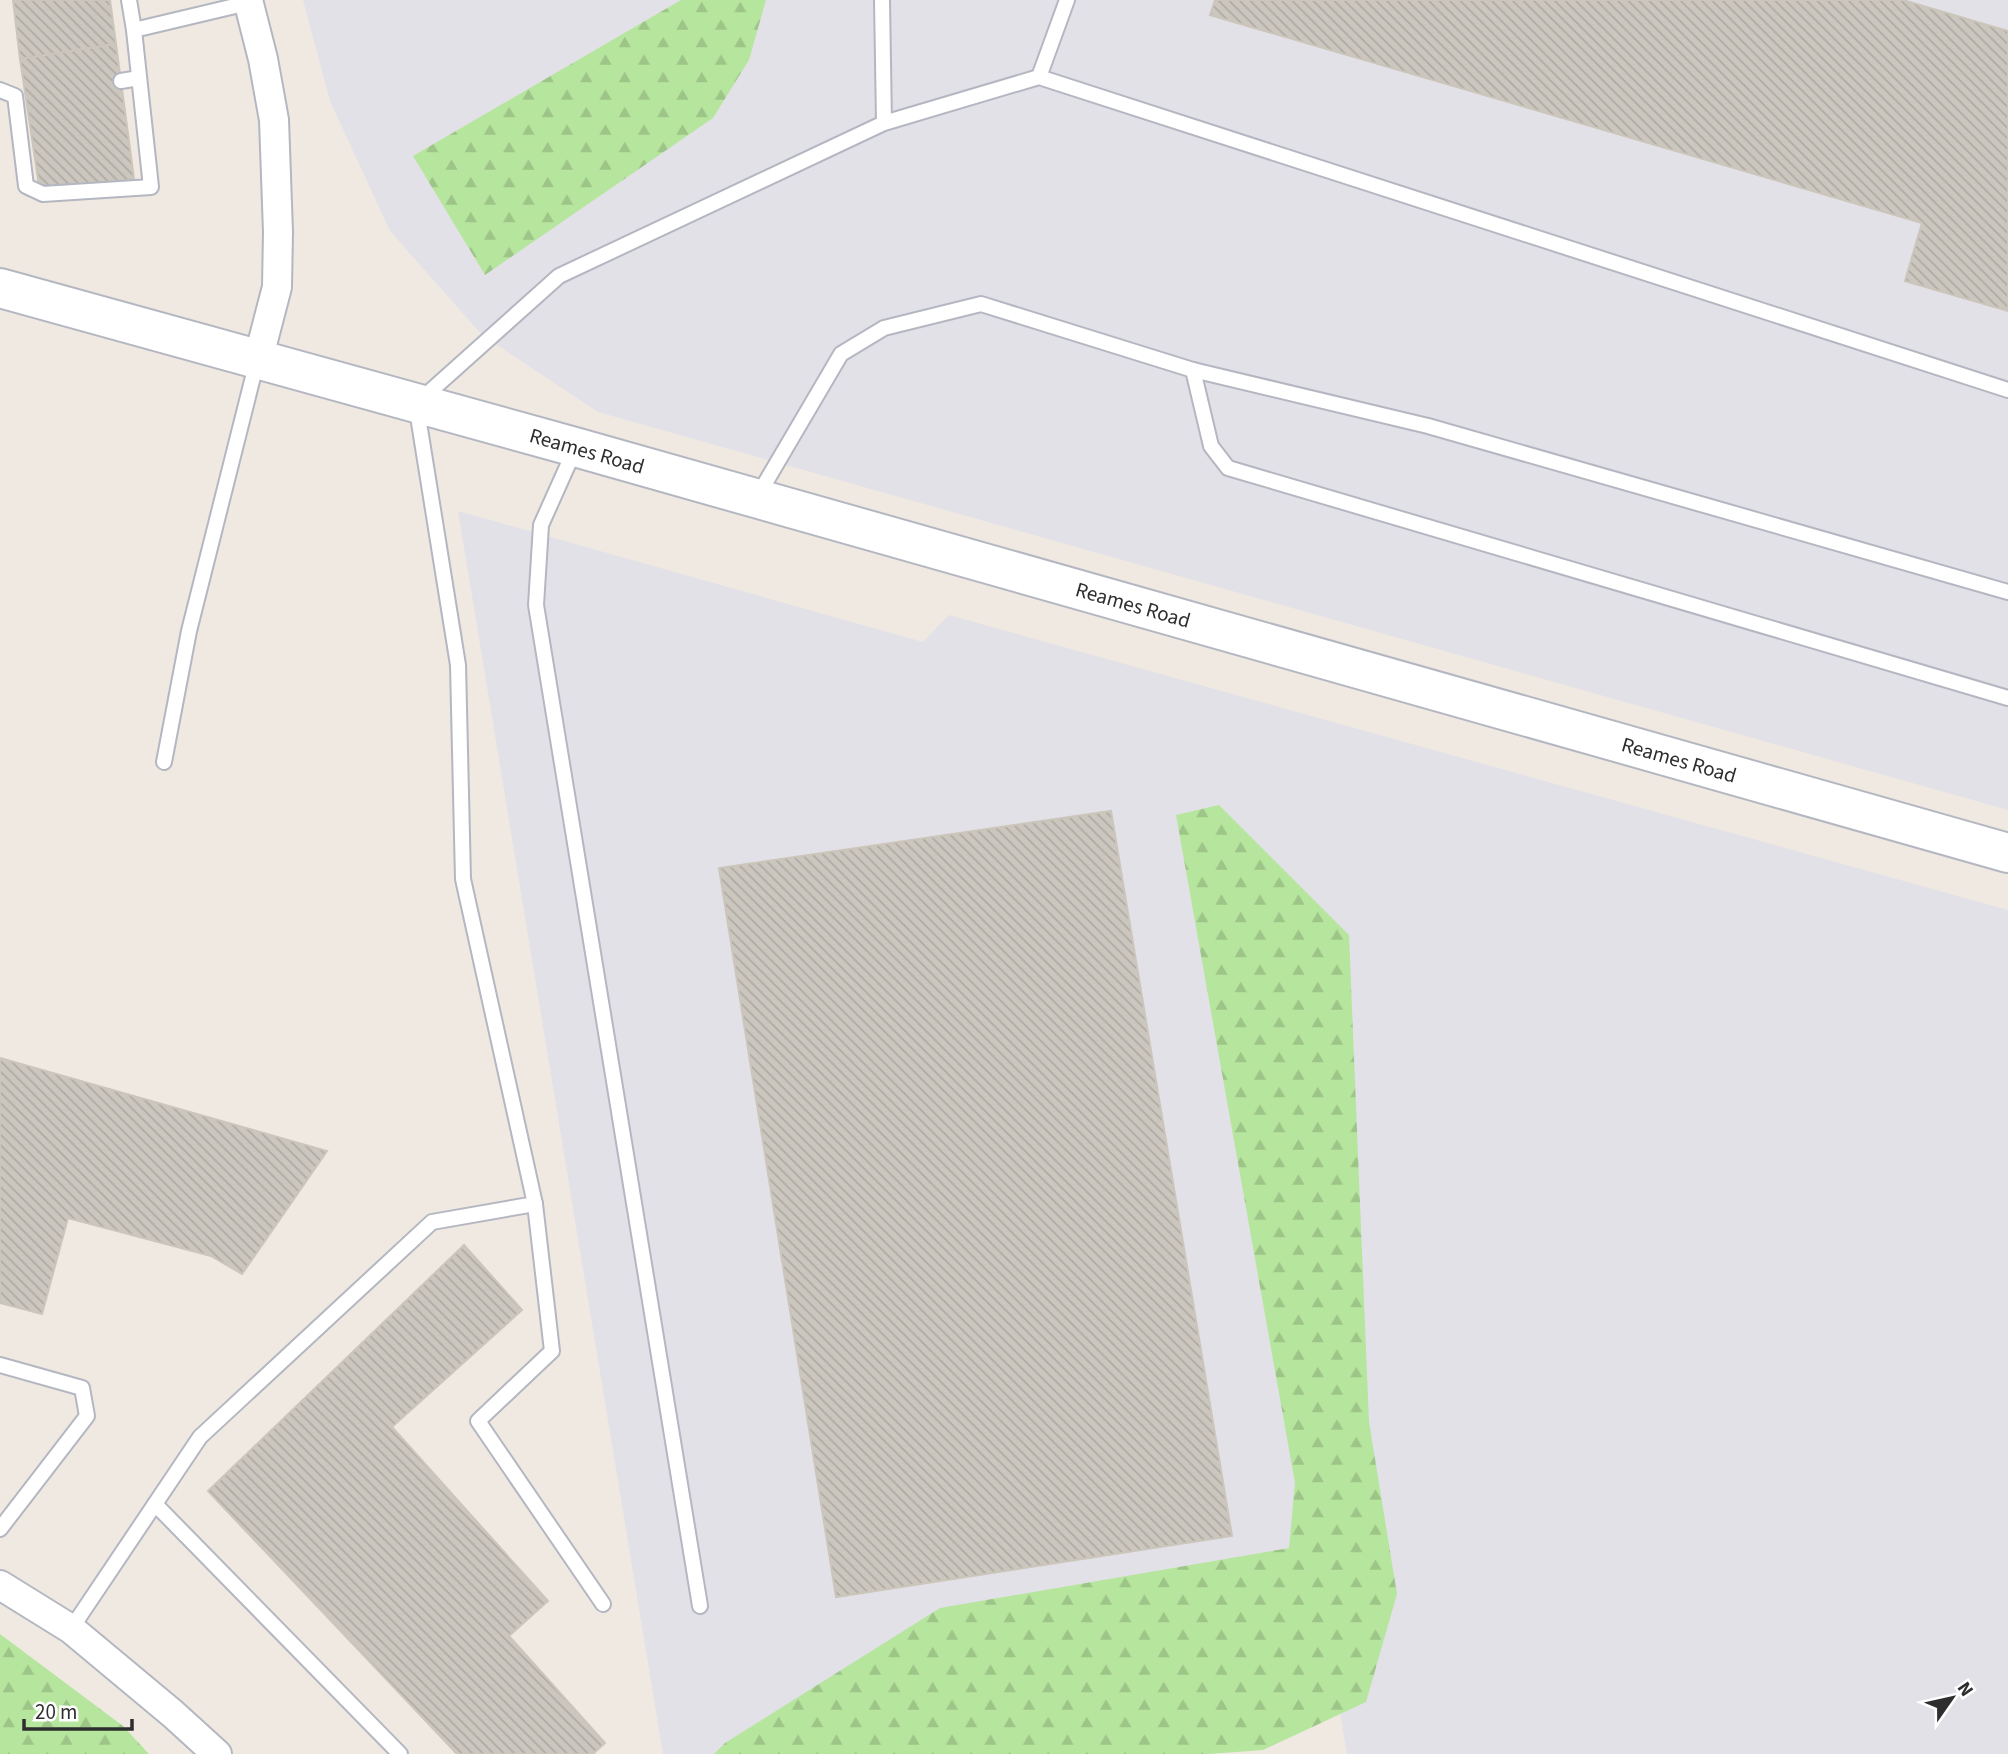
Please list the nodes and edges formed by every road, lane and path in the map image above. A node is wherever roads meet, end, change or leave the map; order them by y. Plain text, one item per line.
1 (129, 0) edge
2 (882, 0) edge
3 (1068, 0) edge
4 (252, 1) edge
5 (134, 30) junction
6 (1039, 77) junction
7 (139, 78) junction
8 (121, 81) dead end
9 (0, 90) edge
10 (884, 123) junction
11 (145, 137) junction
12 (129, 139) dead end
13 (0, 288) edge
14 (258, 359) junction
15 (1193, 370) junction
16 (2008, 390) edge
17 (416, 404) junction
18 (575, 447) junction
19 (756, 499) junction
20 (2008, 592) edge
21 (2008, 698) edge
22 (164, 762) dead end
23 (2008, 853) edge
24 (535, 1204) junction
25 (0, 1365) edge
26 (155, 1504) junction
27 (0, 1529) edge
28 (0, 1585) edge
29 (603, 1604) dead end
30 (700, 1606) dead end
31 (71, 1629) junction
32 (217, 1754) edge
33 (401, 1754) edge

1 - 5 lane
2 - 10 lane
3 - 6 lane
4 - 5 lane
4 - 14 street
5 - 7 lane
6 - 10 lane
6 - 16 lane
7 - 8 lane
7 - 11 lane
9 - 11 lane
10 - 17 lane
11 - 12 lane
13 - 14 main road, Reames Road
14 - 17 main road, Reames Road
14 - 22 lane
15 - 19 lane
15 - 20 lane
15 - 21 lane
17 - 18 main road, Reames Road
17 - 24 lane
18 - 19 main road, Reames Road
18 - 30 lane
19 - 23 main road, Reames Road
24 - 26 lane
24 - 29 lane
25 - 27 lane
26 - 31 lane
26 - 33 lane
28 - 31 street
31 - 32 street

